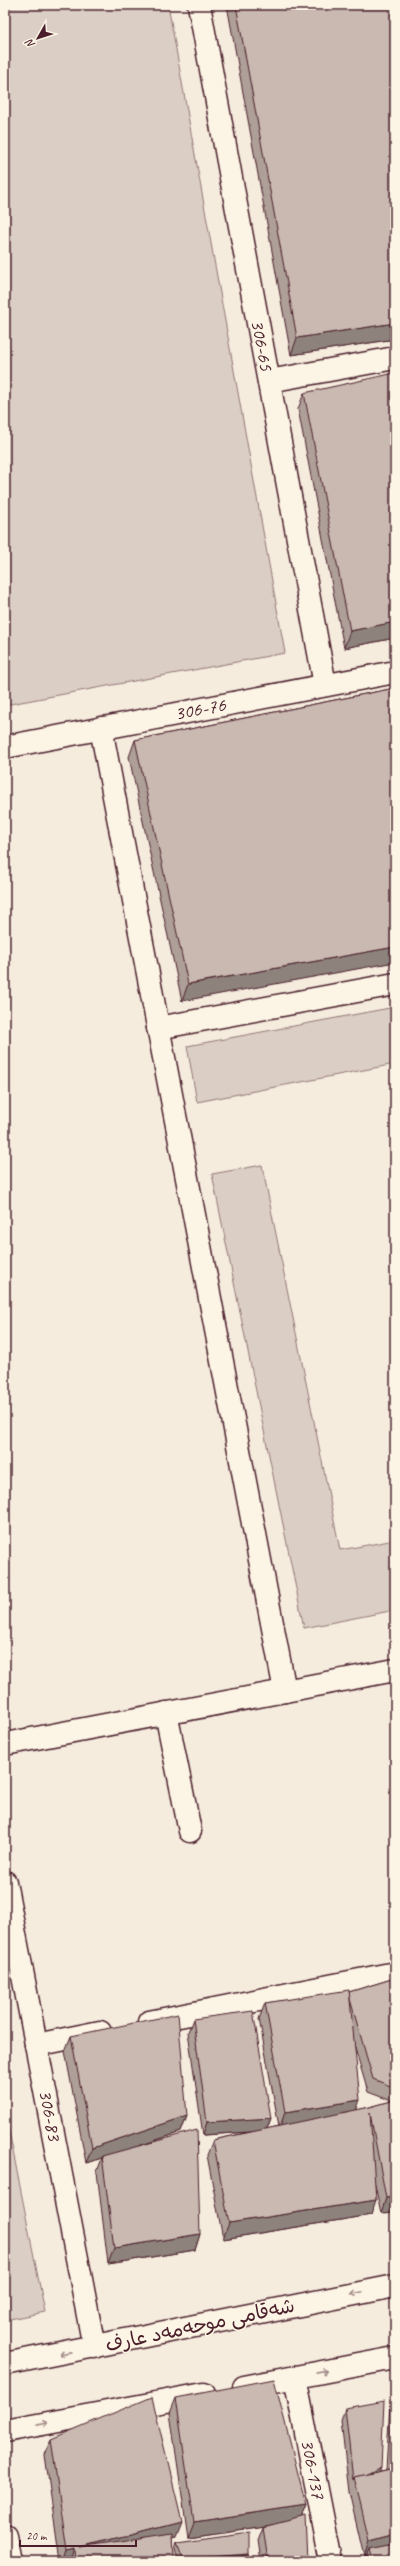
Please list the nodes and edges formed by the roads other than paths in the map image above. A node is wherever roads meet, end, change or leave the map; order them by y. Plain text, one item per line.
1 (199, 5) edge
2 (395, 358) edge
3 (269, 381) junction
4 (395, 672) edge
5 (325, 685) junction
6 (101, 728) junction
7 (5, 747) edge
8 (395, 984) edge
9 (158, 1028) junction
10 (395, 1670) edge
11 (285, 1691) junction
12 (166, 1713) junction
13 (5, 1744) edge
14 (190, 1831) dead end
15 (5, 1882) edge
16 (395, 1973) edge
17 (36, 2045) junction
18 (395, 2286) edge
19 (94, 2347) junction
20 (395, 2358) edge
21 (5, 2364) edge
22 (295, 2377) junction
23 (5, 2432) edge
24 (5, 2536) edge
25 (10, 2561) edge
26 (331, 2561) edge

1 - 3 street, 306-65
2 - 3 street
3 - 5 street, 306-65
4 - 5 street, 306-76
5 - 6 street, 306-76
6 - 7 street, 306-76
6 - 9 street
8 - 9 street
9 - 11 street
10 - 11 street
11 - 12 street
12 - 13 street
12 - 14 street
15 - 17 street, 306-83
16 - 17 street
17 - 19 street, 306-83
18 -> 19 street, شەقامی موحەمەد عارف
19 -> 21 street, شەقامی موحەمەد عارف
22 -> 20 street
23 -> 22 street
22 - 26 street, 306-137
24 - 25 street

